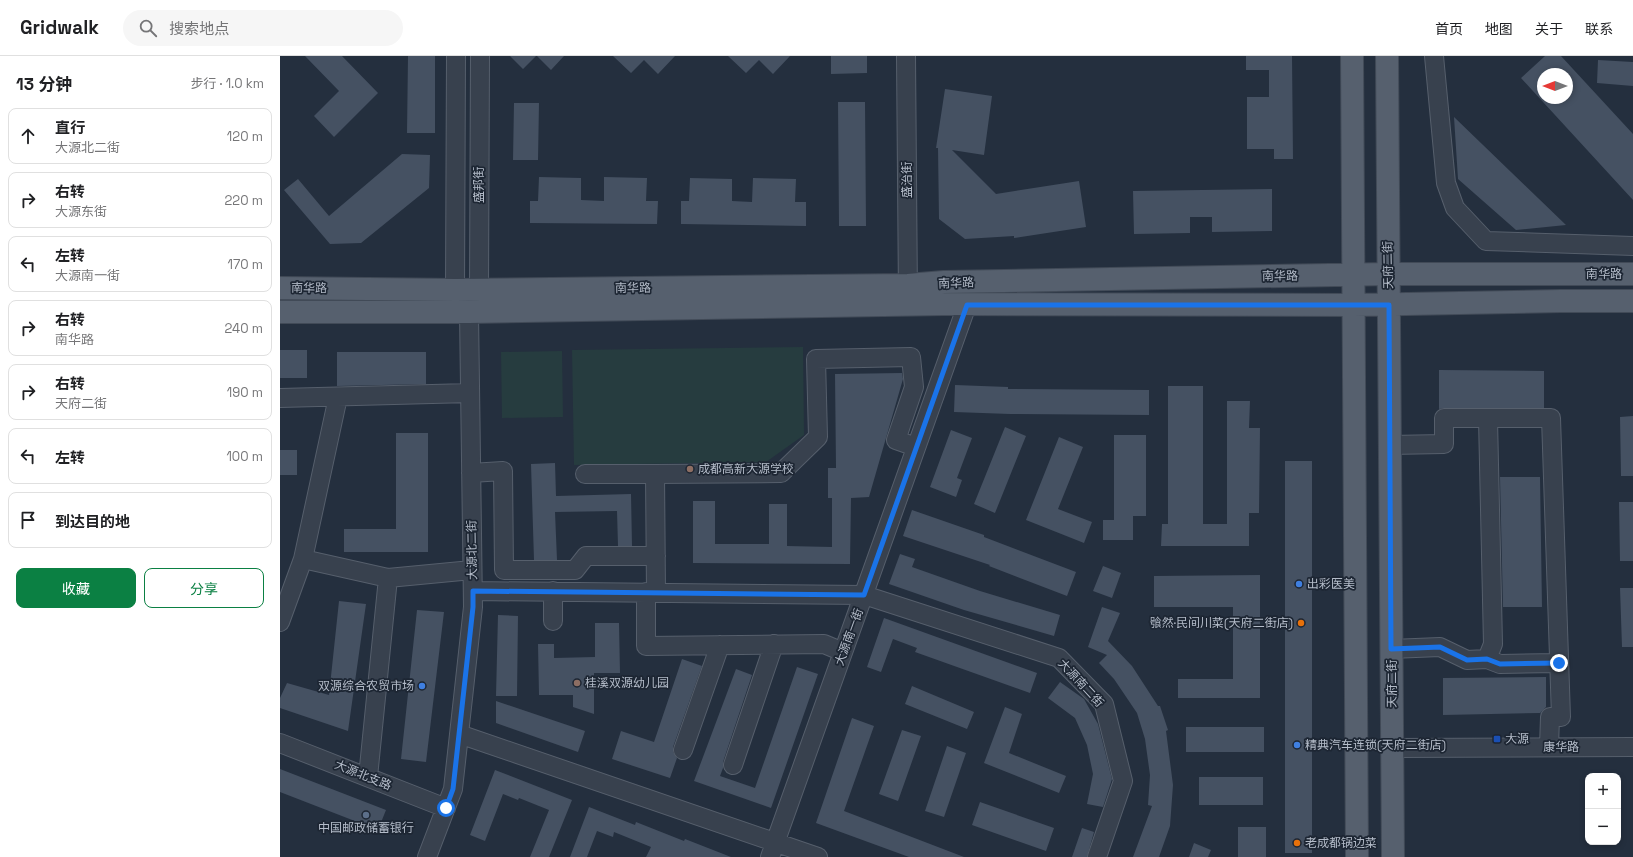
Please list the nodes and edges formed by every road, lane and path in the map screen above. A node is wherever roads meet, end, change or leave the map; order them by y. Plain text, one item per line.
1 (456, 56) edge
2 (480, 56) edge
3 (906, 56) edge
4 (1352, 56) edge
5 (1387, 56) edge
6 (1434, 56) edge
7 (1633, 246) edge
8 (1388, 274) junction
9 (1633, 274) edge
10 (1353, 275) junction
11 (280, 288) edge
12 (455, 290) junction
13 (479, 290) junction
14 (908, 295) junction
15 (1633, 301) edge
16 (967, 305) junction
17 (1354, 305) junction
18 (1389, 305) junction
19 (280, 312) edge
20 (469, 312) junction
21 (470, 393) junction
22 (338, 397) junction
23 (280, 398) edge
24 (1488, 419) junction
25 (1390, 445) junction
26 (916, 447) junction
27 (471, 473) junction
28 (585, 474) dead end
29 (655, 474) junction
30 (656, 556) junction
31 (303, 559) junction
32 (472, 570) junction
33 (388, 578) junction
34 (473, 591) junction
35 (552, 591) junction
36 (651, 592) junction
37 (864, 595) junction
38 (553, 621) dead end
39 (280, 622) edge
40 (774, 644) junction
41 (720, 645) junction
42 (1391, 649) junction
43 (843, 652) junction
44 (1487, 659) junction
45 (1559, 663) junction
46 (459, 734) junction
47 (280, 743) edge
48 (1549, 747) junction
49 (1633, 747) edge
50 (1392, 748) junction
51 (683, 750) dead end
52 (733, 765) dead end
53 (368, 777) junction
54 (446, 808) junction
55 (773, 849) edge
56 (427, 857) edge
57 (818, 857) edge
58 (1097, 857) edge
59 (1357, 857) edge
60 (1393, 857) edge

1 - 12 street, 盛邦街
2 - 13 street, 盛邦街
3 - 14 street, 盛治街
4 - 10 main road
5 - 8 main road, 天府二街
6 - 7 street
8 - 9 main road, 南华路
8 - 10 main road, 南华路
8 - 18 main road, 天府二街
10 - 14 main road, 南华路
10 - 17 main road
11 - 12 main road, 南华路
12 - 13 main road, 南华路
12 - 20 street
13 - 14 main road, 南华路
13 - 20 street, 盛邦街
14 - 16 main road, 南华路
14 - 20 main road, 南华路
15 - 18 main road, 南华路
16 - 17 main road, 南华路
16 - 26 street, 大源南一街
17 - 18 main road, 南华路
17 - 59 main road
18 - 25 main road, 天府二街
19 - 20 main road, 南华路
20 - 21 street, 大源北二街
21 - 22 street
21 - 27 street, 大源北二街
22 - 23 street
22 - 31 street
24 - 25 street
24 - 44 street
24 - 45 street
25 - 42 main road, 天府二街
26 - 29 street
26 - 37 street, 大源南一街
27 - 30 street
27 - 32 street, 大源北二街
28 - 29 street
29 - 30 street
30 - 36 street
31 - 33 street
31 - 39 street
32 - 33 street
32 - 34 street, 大源北二街
33 - 53 street
34 - 35 street, 大源南二街
34 - 46 street, 大源北二街
35 - 36 street, 大源南二街
35 - 38 street
36 - 37 street, 大源南二街
36 - 41 street
37 - 43 street, 大源南一街
37 - 58 street, 大源南二街
40 - 41 street
40 - 43 street
40 - 52 street
41 - 51 street
42 - 44 street
42 - 50 main road, 天府二街
43 - 55 street, 大源南一街
44 - 45 street
45 - 48 street
46 - 54 street, 大源北二街
46 - 55 street
47 - 53 street, 大源北支路
48 - 49 street, 康华路
48 - 50 street, 康华路
50 - 60 main road, 天府二街
53 - 54 street, 大源北支路
54 - 56 street, 大源北二街
55 - 57 street

